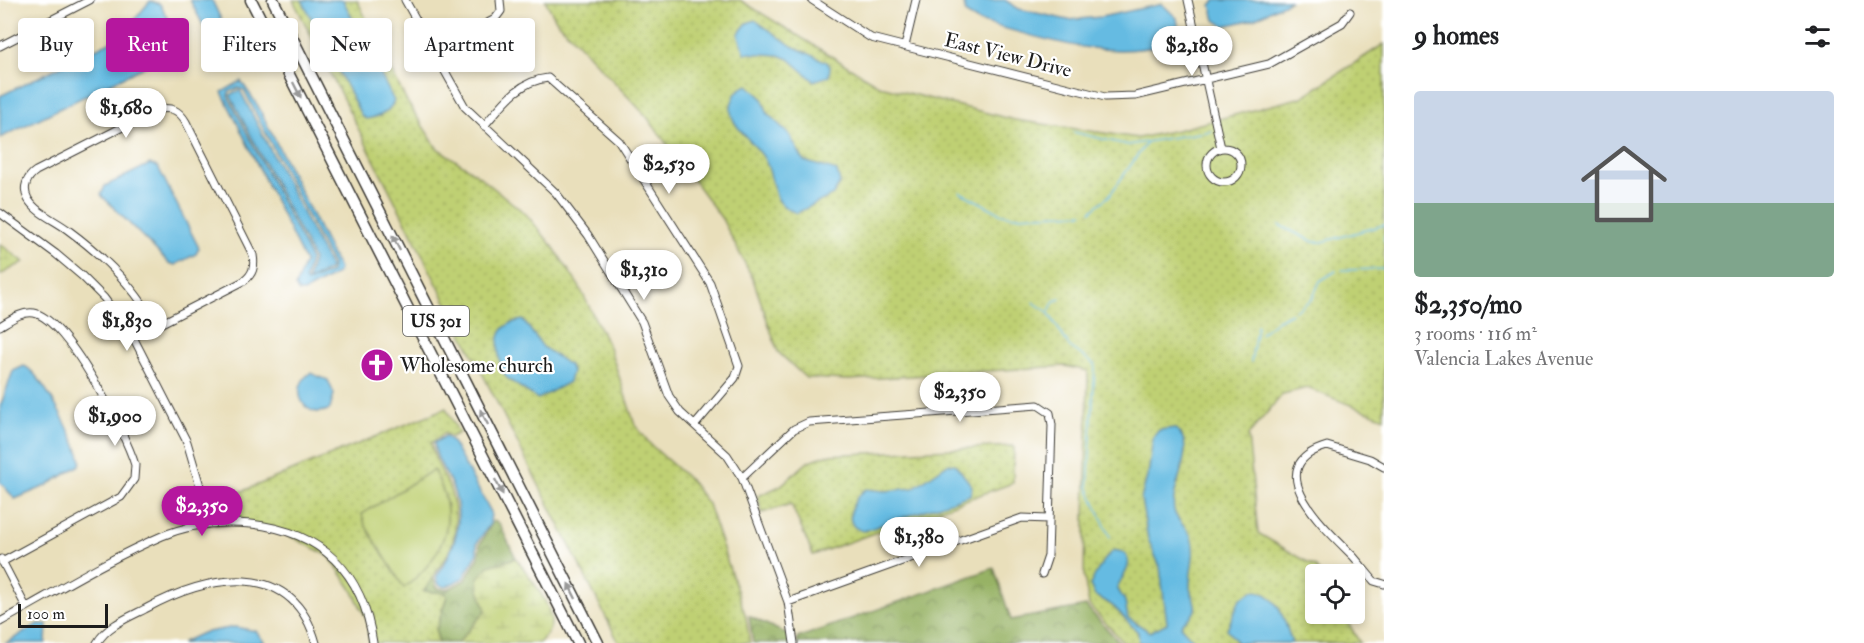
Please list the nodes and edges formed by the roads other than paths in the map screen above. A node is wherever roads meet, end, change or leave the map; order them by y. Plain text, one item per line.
1 (90, 0) edge
2 (251, 0) edge
3 (273, 0) edge
4 (405, 0) edge
5 (500, 0) edge
6 (812, 0) edge
7 (916, 0) edge
8 (1188, 0) edge
9 (1350, 12) dead end
10 (415, 18) edge
11 (496, 18) edge
12 (0, 46) edge
13 (905, 46) junction
14 (445, 72) edge
15 (1206, 80) junction
16 (483, 126) junction
17 (1221, 148) junction
18 (0, 213) edge
19 (0, 326) edge
20 (156, 326) junction
21 (133, 338) junction
22 (695, 425) junction
23 (1384, 467) edge
24 (742, 478) junction
25 (1048, 519) junction
26 (206, 524) junction
27 (1, 560) edge
28 (1042, 574) dead end
29 (1384, 584) edge
30 (788, 602) junction
31 (26, 608) junction
32 (0, 622) edge
33 (97, 643) edge
34 (316, 643) edge
35 (374, 643) edge
36 (578, 643) edge
37 (598, 643) edge
38 (794, 643) edge

1 - 12 street
2 -> 36 main road, US 301
37 -> 3 main road, US 301 / US 301
4 - 10 street
5 - 11 street
6 - 13 street, East View Drive
7 - 13 street
8 - 15 street
9 - 15 street, East View Drive
13 - 15 street, East View Drive
14 - 16 street
15 - 17 street
16 - 22 street
16 - 22 street
17 - 17 street
18 - 21 street
19 - 27 street
20 - 20 street
20 - 21 street
21 - 26 street
22 - 24 street
23 - 29 street
24 - 25 street
24 - 30 street
25 - 28 street
25 - 30 street
26 - 31 street
26 - 35 street
27 - 31 street
30 - 38 street
31 - 32 street
33 - 34 street

